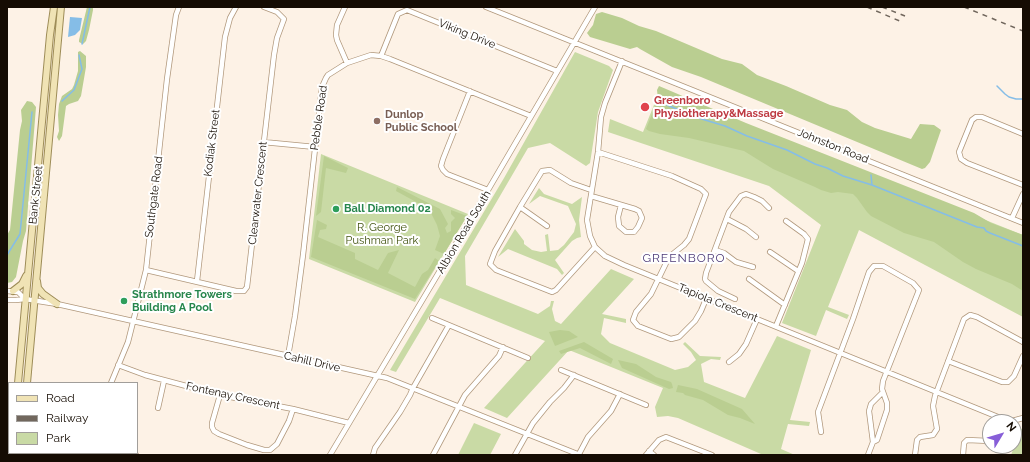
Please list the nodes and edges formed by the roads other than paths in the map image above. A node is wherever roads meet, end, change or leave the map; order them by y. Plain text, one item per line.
1 (54, 7) edge
2 (61, 7) edge
3 (179, 7) edge
4 (236, 7) edge
5 (264, 7) edge
6 (345, 7) edge
7 (486, 7) edge
8 (595, 7) edge
9 (574, 42) junction
10 (381, 56) junction
11 (622, 61) junction
12 (347, 63) junction
13 (557, 71) junction
14 (470, 91) junction
15 (45, 96) junction
16 (53, 97) junction
17 (531, 116) junction
18 (1023, 134) edge
19 (263, 142) junction
20 (315, 147) junction
21 (598, 152) junction
22 (1023, 185) edge
23 (488, 190) junction
24 (591, 190) junction
25 (1023, 194) edge
26 (590, 196) junction
27 (621, 205) junction
28 (520, 207) junction
29 (768, 208) dead end
30 (1012, 218) junction
31 (727, 219) junction
32 (786, 221) dead end
33 (1023, 223) edge
34 (547, 226) dead end
35 (756, 237) dead end
36 (595, 247) junction
37 (715, 250) junction
38 (770, 252) dead end
39 (753, 267) dead end
40 (146, 270) junction
41 (798, 271) junction
42 (28, 272) junction
43 (36, 278) junction
44 (658, 278) junction
45 (749, 280) dead end
46 (197, 281) junction
47 (10, 291) edge
48 (718, 291) junction
49 (25, 299) junction
50 (706, 299) junction
51 (735, 299) dead end
52 (7, 300) edge
53 (34, 300) junction
54 (713, 301) junction
55 (57, 304) junction
56 (785, 305) junction
57 (432, 318) dead end
58 (757, 319) junction
59 (134, 322) junction
60 (449, 325) junction
61 (776, 326) junction
62 (1023, 342) edge
63 (21, 346) junction
64 (503, 347) junction
65 (30, 348) junction
66 (840, 353) junction
67 (288, 356) junction
68 (1023, 356) edge
69 (528, 358) dead end
70 (948, 361) junction
71 (729, 362) dead end
72 (118, 365) junction
73 (561, 370) dead end
74 (887, 372) junction
75 (377, 376) junction
76 (574, 376) junction
77 (164, 381) junction
78 (18, 382) edge
79 (27, 382) edge
80 (111, 382) edge
81 (413, 388) junction
82 (936, 391) junction
83 (883, 392) junction
84 (620, 394) junction
85 (220, 395) junction
86 (646, 405) dead end
87 (459, 406) junction
88 (158, 408) dead end
89 (292, 409) junction
90 (987, 414) edge
91 (349, 423) junction
92 (821, 432) dead end
93 (527, 434) junction
94 (982, 441) edge
95 (874, 442) junction
96 (649, 451) junction
97 (568, 453) edge
98 (330, 455) edge
99 (373, 455) edge
100 (434, 455) edge
101 (515, 455) edge
102 (579, 455) edge
103 (646, 455) edge
104 (654, 455) edge
105 (712, 455) edge
106 (868, 455) edge
107 (915, 455) edge
108 (962, 455) edge

1 - 15 main road, Bank Street
2 - 16 main road, Bank Street
3 - 40 street, Southgate Road
4 - 46 street, Kodiak Street
5 - 19 street, Clearwater Crescent
6 - 12 street
7 - 9 street, Johnston Road
8 - 9 street, Albion Road South
9 - 11 street, Johnston Road
9 - 13 street, Albion Road South
10 - 12 street, Pebble Road
10 - 13 street, Viking Drive
10 - 14 street, Pebble Road
11 - 21 street
11 - 30 street, Johnston Road
12 - 20 street, Pebble Road
13 - 17 street, Albion Road South
14 - 17 street, Pebble Road
14 - 23 street
15 - 16 main road
15 - 42 main road, Bank Street
16 - 43 main road, Bank Street
17 - 23 street, Albion Road South
18 - 22 street
19 - 20 street
19 - 46 street, Clearwater Crescent
20 - 67 street, Pebble Road
21 - 24 street
21 - 44 street
23 - 75 street, Albion Road South
24 - 26 street
24 - 28 street
25 - 30 street
26 - 27 street
26 - 36 street
27 - 27 street
28 - 34 street
28 - 36 street
29 - 31 street
30 - 33 street, Johnston Road
31 - 35 street
31 - 37 street
32 - 41 street
36 - 44 street, Tapiola Crescent
37 - 39 street
37 - 48 street
38 - 41 street
40 - 46 street, Clearwater Crescent
40 - 59 street, Southgate Road
41 - 56 street
42 - 47 main road
42 - 49 main road, Bank Street
43 - 53 main road, Bank Street
43 - 55 main road
44 - 50 street, Tapiola Crescent
44 - 50 street
45 - 56 street
47 - 49 street
48 - 51 street
48 - 54 street
49 - 52 street, Cahill Drive
49 - 53 street, Cahill Drive
49 - 63 main road, Bank Street
50 - 54 street, Tapiola Crescent
53 - 55 street, Cahill Drive
53 - 65 main road, Bank Street
54 - 58 street, Tapiola Crescent
55 - 59 street, Cahill Drive
56 - 61 street
57 - 60 street
58 - 61 street, Tapiola Crescent
58 - 71 street
59 - 67 street, Cahill Drive
59 - 72 street, Southgate Road
60 - 64 street
60 - 81 street
61 - 66 street, Tapiola Crescent
62 - 70 street
63 - 65 main road
63 - 78 main road, Bank Street
64 - 69 street
64 - 87 street
65 - 79 main road, Bank Street
66 - 74 street, Tapiola Crescent
66 - 74 street
66 - 92 street
67 - 75 street, Cahill Drive
68 - 70 street
70 - 82 street
72 - 77 street, Fontenay Crescent
72 - 80 street, Southgate Road
73 - 76 street
74 - 82 street, Tapiola Crescent
74 - 83 street
75 - 81 street, Cahill Drive
75 - 91 street, Albion Road South
76 - 84 street
76 - 93 street
77 - 85 street, Fontenay Crescent
77 - 88 street
81 - 87 street, Cahill Drive
81 - 99 street
82 - 90 street, Tapiola Crescent
82 - 107 street
83 - 95 street
83 - 95 street
84 - 86 street
84 - 102 street
85 - 89 street, Fontenay Crescent
85 - 89 street
87 - 93 street, Cahill Drive
87 - 100 street
89 - 91 street, Fontenay Crescent
91 - 98 street, Albion Road South
93 - 97 street, Cahill Drive
93 - 101 street
94 - 108 street
95 - 106 street
96 - 103 street
96 - 104 street
96 - 105 street
97 - 102 street, Cahill Drive

